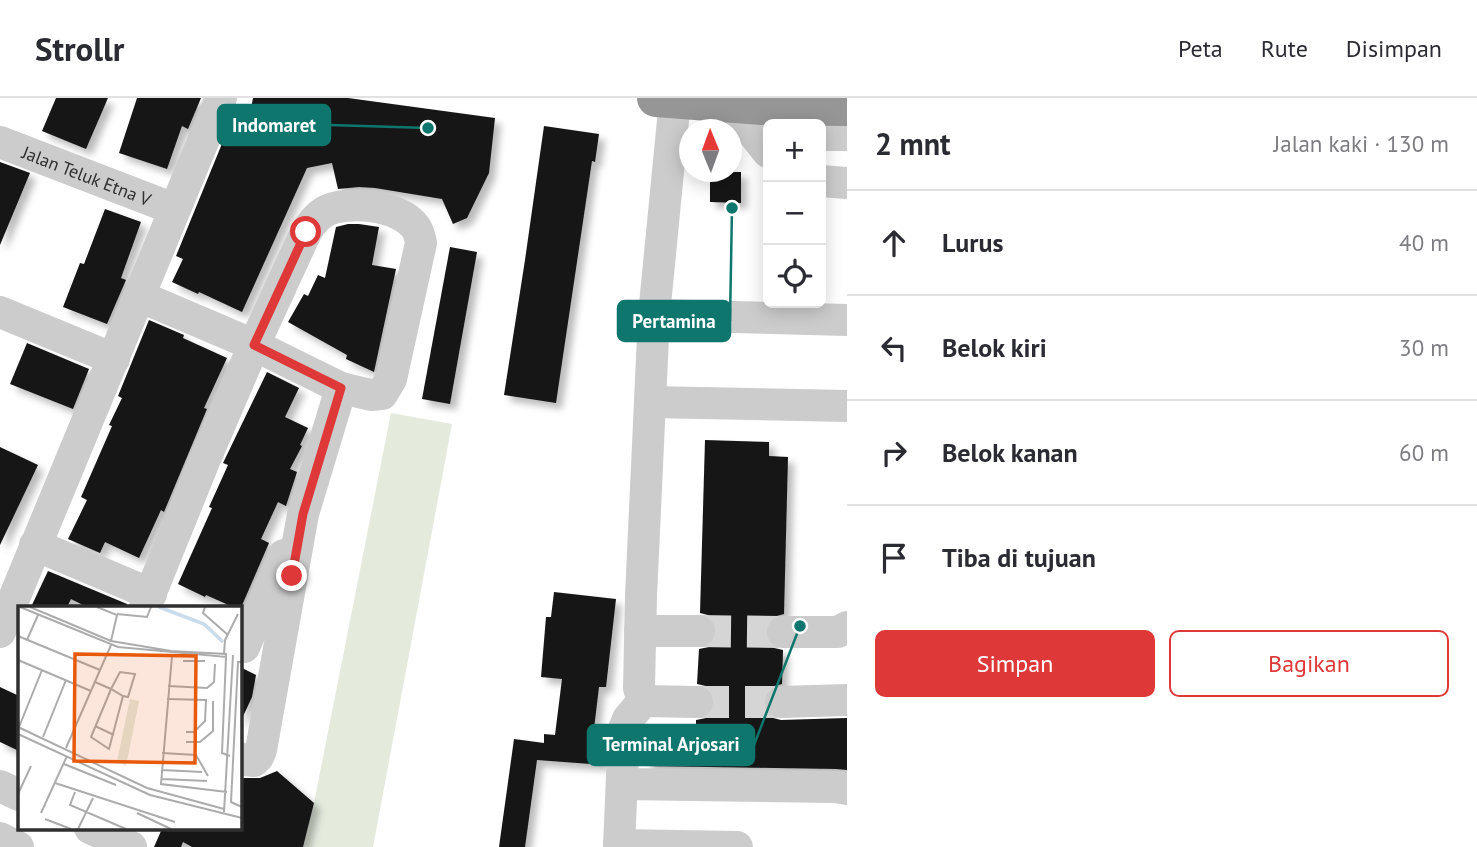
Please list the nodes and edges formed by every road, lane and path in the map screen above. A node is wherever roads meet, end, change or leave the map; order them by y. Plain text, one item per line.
1 (221, 98) edge
2 (665, 99) edge
3 (723, 101) edge
4 (847, 107) edge
5 (826, 135) edge
6 (847, 135) edge
7 (763, 140) edge
8 (0, 142) edge
9 (826, 181) edge
10 (847, 183) edge
11 (174, 209) junction
12 (139, 296) junction
13 (0, 312) edge
14 (654, 315) junction
15 (847, 320) edge
16 (254, 345) junction
17 (114, 359) junction
18 (341, 388) junction
19 (650, 402) junction
20 (847, 406) edge
21 (303, 514) junction
22 (35, 545) junction
23 (148, 603) edge
24 (847, 627) edge
25 (640, 631) junction
26 (699, 631) tunnel mouth
27 (0, 632) edge
28 (783, 632) tunnel mouth
29 (242, 646) edge
30 (277, 661) junction
31 (847, 700) edge
32 (643, 701) junction
33 (697, 702) tunnel mouth
34 (781, 702) tunnel mouth
35 (242, 759) edge
36 (622, 784) junction
37 (0, 786) edge
38 (847, 789) edge
39 (18, 795) edge
40 (94, 830) edge
41 (0, 838) edge
42 (619, 846) edge
43 (18, 847) edge
44 (131, 847) edge
45 (737, 847) edge

1 - 11 street
2 - 3 highway
2 - 14 street
3 - 4 highway
3 - 7 street
5 - 6 street
8 - 11 street, Jalan Teluk Etna V
9 - 10 street
11 - 12 street
12 - 16 street
12 - 17 street
13 - 17 street
14 - 15 street
14 - 19 street
16 - 18 street
16 - 18 street
16 - 23 street
17 - 22 street
18 - 21 street
19 - 20 street
19 - 25 street
21 - 29 street
21 - 30 street
22 - 23 street
22 - 27 street
24 - 28 street
25 - 26 street
25 - 32 street
29 - 30 street
30 - 35 street
31 - 34 street
32 - 33 street
32 - 36 street
36 - 38 street
36 - 42 street
37 - 39 street
40 - 44 street
41 - 43 street
42 - 45 street

